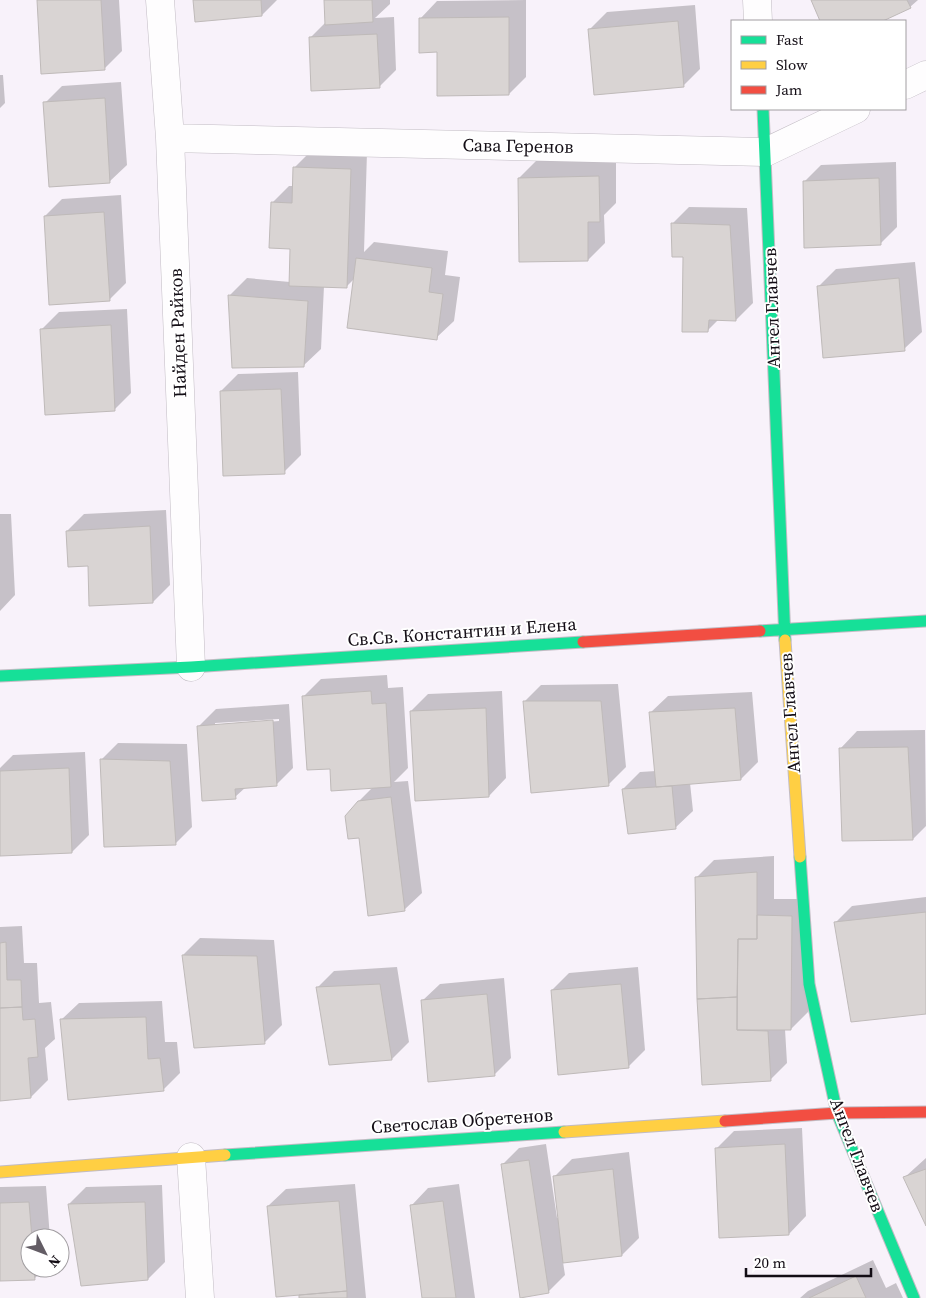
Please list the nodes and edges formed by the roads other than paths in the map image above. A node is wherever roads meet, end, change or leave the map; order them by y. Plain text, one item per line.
1 (160, 0) edge
2 (757, 0) edge
3 (758, 20) edge
4 (926, 75) edge
5 (906, 85) edge
6 (763, 110) edge
7 (854, 110) edge
8 (170, 138) junction
9 (766, 152) junction
10 (926, 621) edge
11 (784, 629) junction
12 (190, 667) junction
13 (0, 676) edge
14 (926, 1112) edge
15 (837, 1113) junction
16 (191, 1156) junction
17 (0, 1172) edge
18 (200, 1298) edge
19 (914, 1298) edge

1 - 8 street, Найден Райков
2 - 3 street
4 - 5 street
6 - 9 street, Ангел Главчев
7 - 9 street, Сава Геренов
8 - 9 street, Сава Геренов
8 - 12 street, Найден Райков
9 - 11 street, Ангел Главчев
10 - 11 street, Св.Св. Константин и Елена
11 - 12 street, Св.Св. Константин и Елена
11 - 15 street, Ангел Главчев
12 - 13 street, Св.Св. Константин и Елена
14 - 15 street, Светослав Обретенов
15 - 16 street, Светослав Обретенов
15 - 19 street, Ангел Главчев
16 - 17 street, Светослав Обретенов
16 - 18 street

